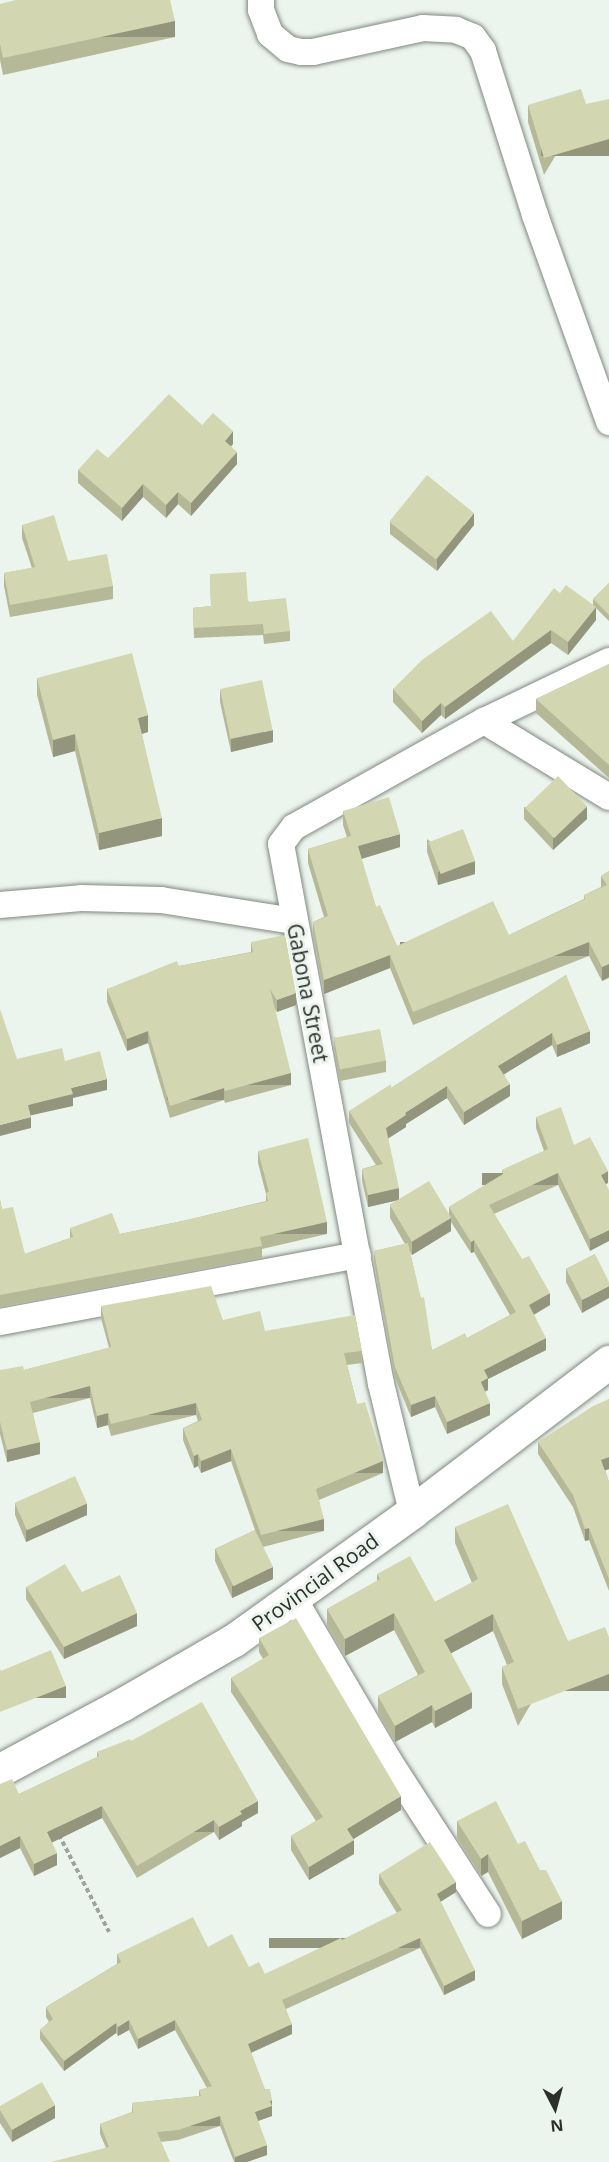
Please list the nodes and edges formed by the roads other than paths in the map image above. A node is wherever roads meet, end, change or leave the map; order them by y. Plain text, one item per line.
1 (261, 0) edge
2 (609, 422) edge
3 (609, 662) edge
4 (484, 721) junction
5 (609, 797) edge
6 (0, 905) edge
7 (294, 921) junction
8 (358, 1255) junction
9 (0, 1322) edge
10 (609, 1362) edge
11 (412, 1512) junction
12 (294, 1599) junction
13 (0, 1770) edge
14 (488, 1914) dead end

1 - 2 street
3 - 4 street, Gabona Street
4 - 5 street
4 - 7 street, Gabona Street
6 - 7 street
7 - 8 street, Gabona Street
8 - 9 street
8 - 11 street, Gabona Street
10 - 11 main road, Provincial Road
11 - 12 main road, Provincial Road
12 - 13 main road, Provincial Road
12 - 14 street

